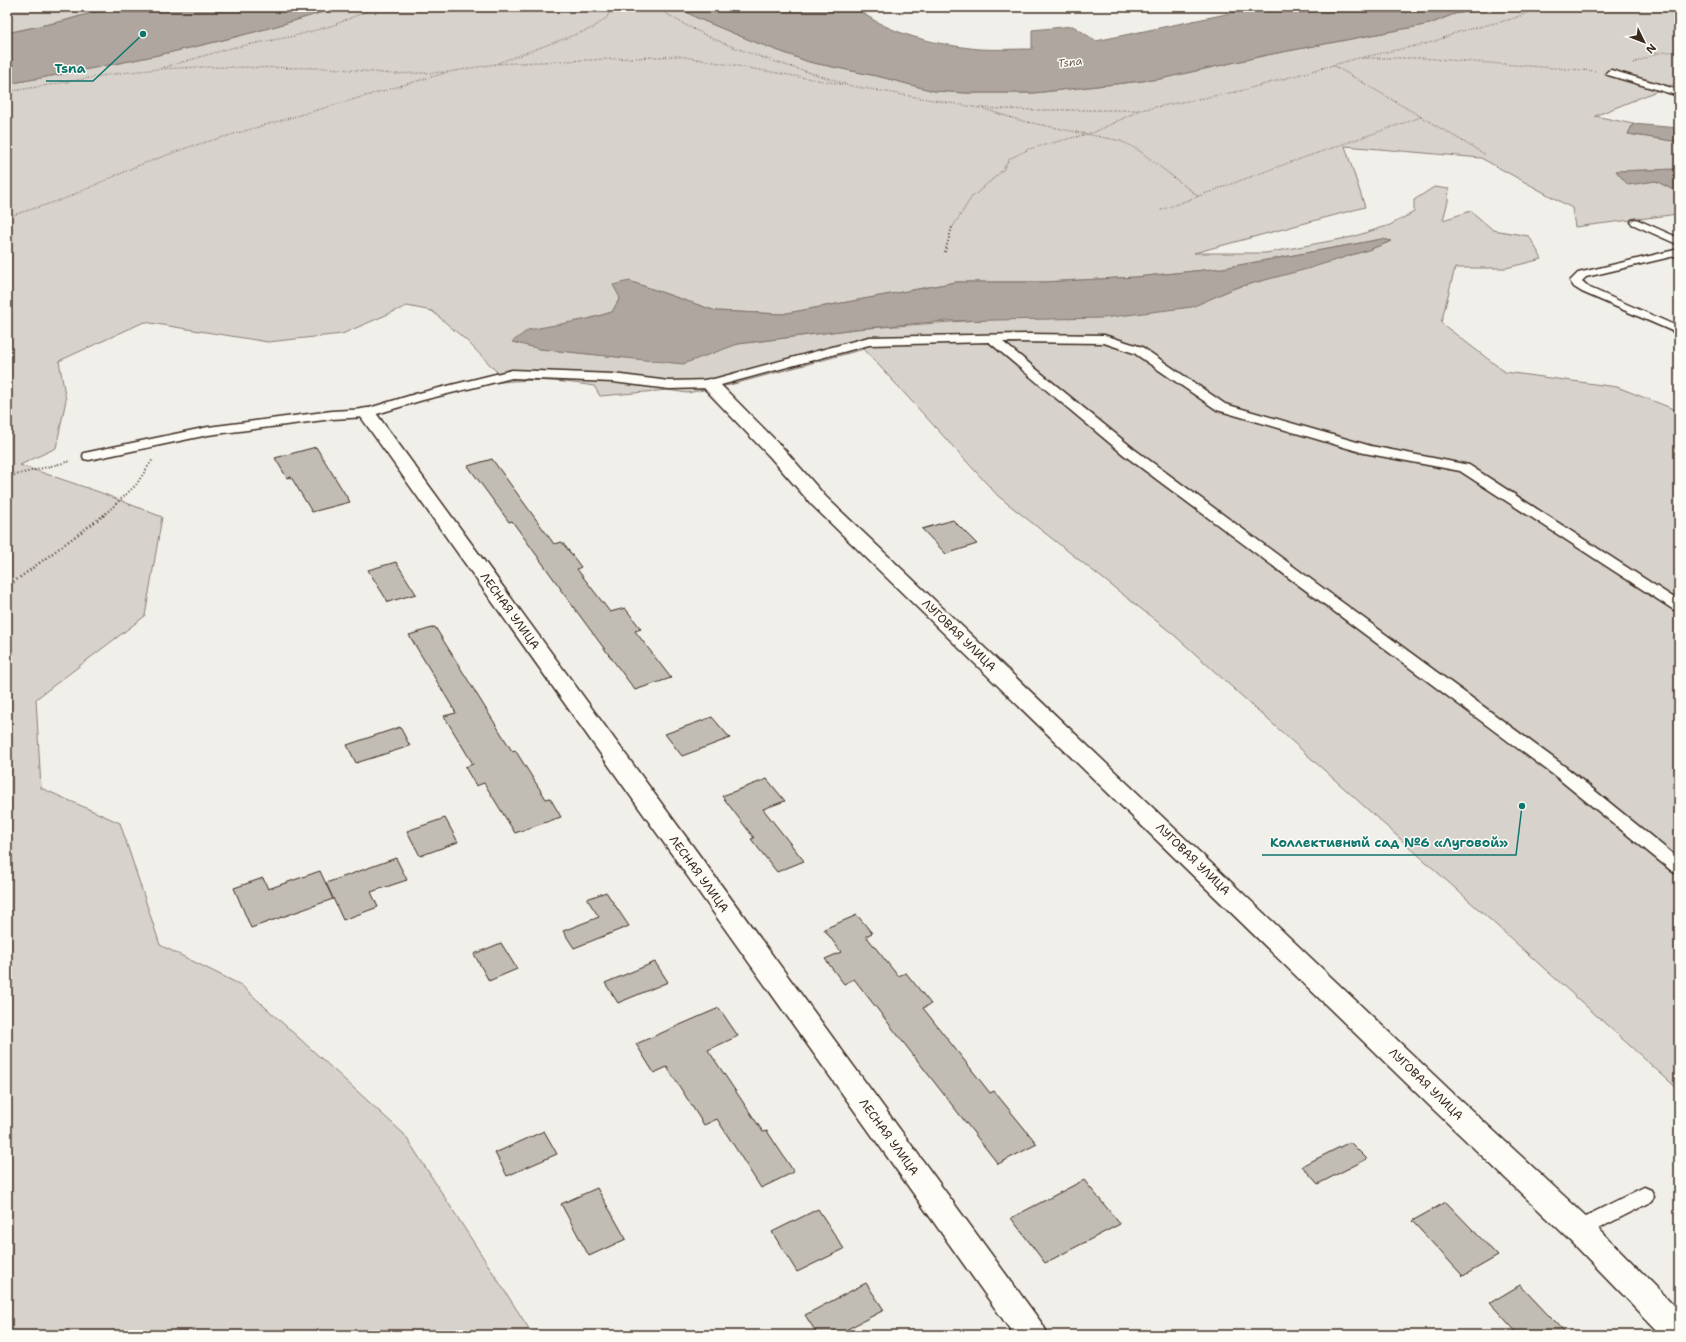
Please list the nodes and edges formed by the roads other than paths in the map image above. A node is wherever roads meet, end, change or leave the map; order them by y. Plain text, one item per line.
1 (1611, 73) road end
2 (1679, 93) edge
3 (1636, 222) dead end
4 (1679, 242) edge
5 (1679, 252) edge
6 (1679, 331) edge
7 (992, 339) junction
8 (710, 384) junction
9 (367, 413) junction
10 (89, 456) road end
11 (1679, 607) edge
12 (1679, 868) edge
13 (1644, 1196) dead end
14 (1579, 1229) junction
15 (1679, 1331) edge
16 (1032, 1335) edge

1 - 2 lane
3 - 4 lane
5 - 6 lane
7 - 8 lane
7 - 11 lane
7 - 12 lane
8 - 9 lane
8 - 14 street, ЛУГОВАЯ УЛИЦА
9 - 10 lane
9 - 16 street, ЛЕСНАЯ УЛИЦА
13 - 14 lane
14 - 15 street, ЛУГОВАЯ УЛИЦА

